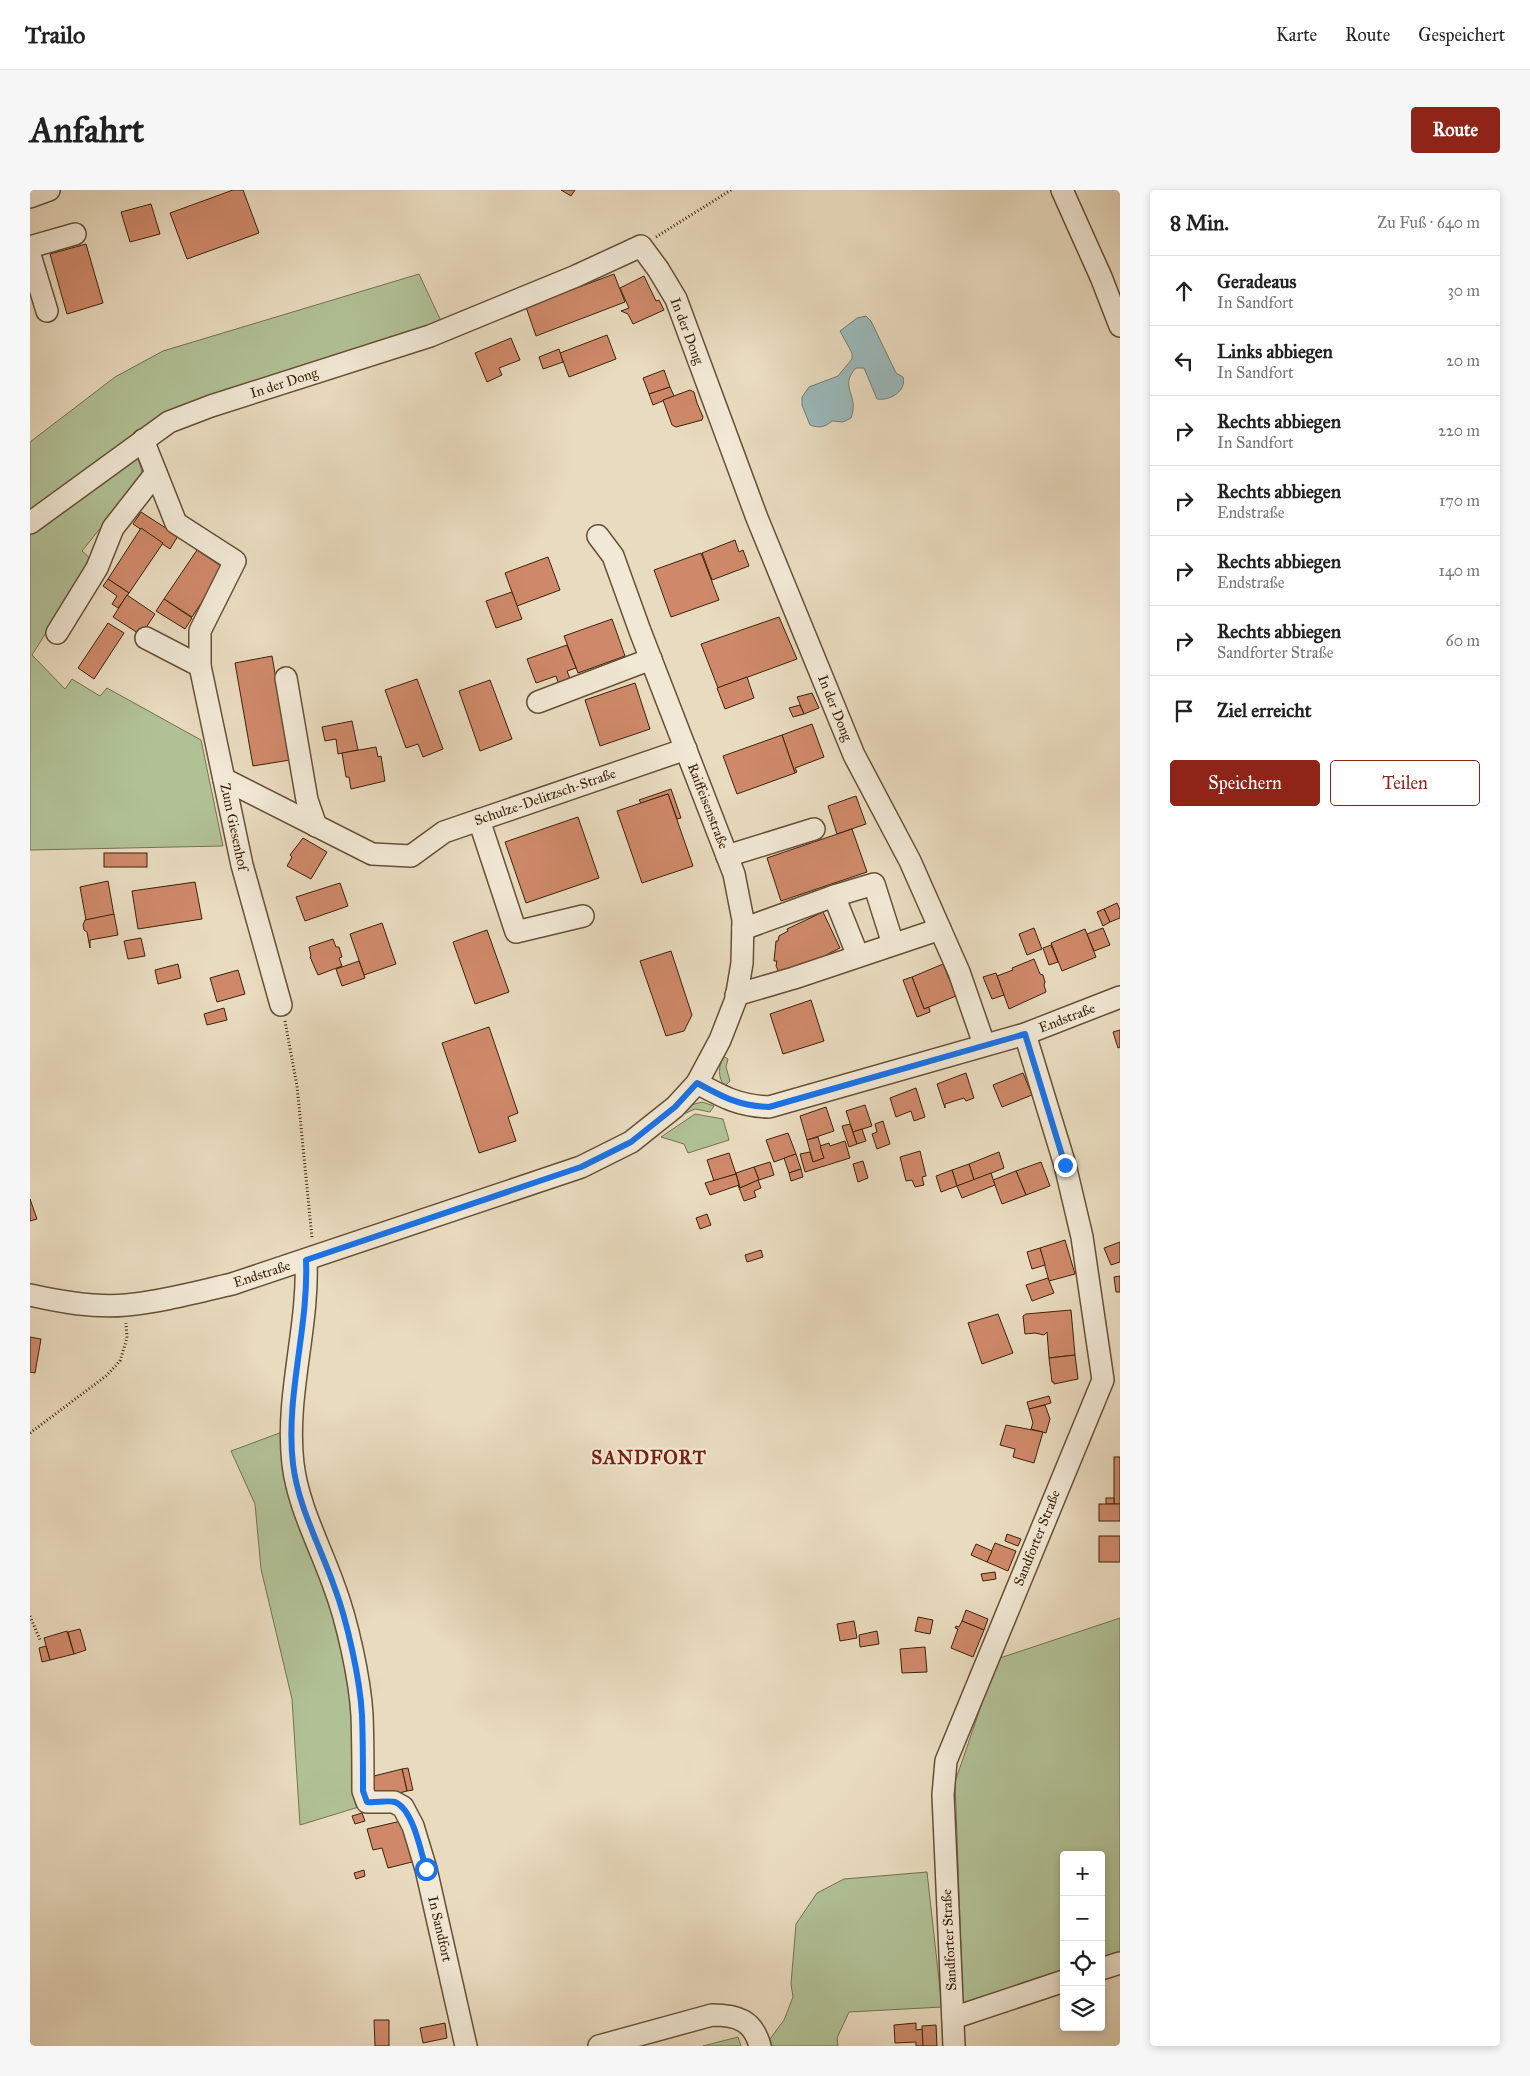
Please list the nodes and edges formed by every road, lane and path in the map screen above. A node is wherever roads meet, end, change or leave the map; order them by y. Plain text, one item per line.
1 (49, 190) edge
2 (732, 190) edge
3 (1062, 190) edge
4 (30, 197) edge
5 (75, 234) dead end
6 (640, 246) junction
7 (30, 247) edge
8 (30, 255) edge
9 (47, 311) dead end
10 (1120, 326) edge
11 (143, 440) junction
12 (156, 474) junction
13 (30, 523) edge
14 (598, 536) dead end
15 (57, 632) dead end
16 (146, 638) dead end
17 (651, 659) junction
18 (200, 666) junction
19 (286, 678) dead end
20 (538, 702) dead end
21 (686, 749) junction
22 (224, 779) junction
23 (479, 820) junction
24 (316, 826) junction
25 (814, 829) dead end
26 (727, 856) junction
27 (834, 896) junction
28 (583, 916) dead end
29 (743, 929) junction
30 (940, 929) junction
31 (893, 944) junction
32 (858, 956) junction
33 (736, 995) junction
34 (1120, 997) edge
35 (281, 1005) joint
36 (1025, 1034) junction
37 (984, 1044) junction
38 (697, 1083) junction
39 (311, 1258) junction
40 (30, 1295) edge
41 (124, 1305) junction
42 (30, 1433) edge
43 (30, 1616) edge
44 (40, 1640) dead end
45 (1120, 1963) edge
46 (1105, 1968) edge
47 (1060, 1982) edge
48 (953, 2018) junction
49 (466, 2046) edge
50 (599, 2046) edge
51 (760, 2046) edge
52 (954, 2046) edge

1 - 4 street
2 - 6 path
3 - 10 street
5 - 7 street
6 - 11 street, In der Dong
6 - 30 street, In der Dong
8 - 9 street
11 - 12 street, Zum Giesenhof
11 - 13 street, In der Dong
12 - 15 street
12 - 18 street, Zum Giesenhof
14 - 17 street, Raiffeisenstraße
16 - 18 street
17 - 20 street
17 - 21 street, Raiffeisenstraße
18 - 22 street, Zum Giesenhof
19 - 24 street
21 - 23 street, Schulze-Delitzsch-Straße
21 - 26 street, Raiffeisenstraße
22 - 24 street
22 - 35 street, Zum Giesenhof
23 - 24 street, Schulze-Delitzsch-Straße
23 - 28 street
25 - 26 street
26 - 29 street, Raiffeisenstraße
27 - 29 street
27 - 31 street
27 - 32 street
29 - 33 street, Raiffeisenstraße
30 - 31 street
30 - 37 street, In der Dong
31 - 32 street
32 - 33 street
33 - 38 street, Raiffeisenstraße
34 - 36 street, Endstraße
35 - 39 path
36 - 37 street, Endstraße
36 - 48 street, Sandforter Straße
37 - 38 street, Endstraße
38 - 39 street, Endstraße
39 - 41 street, Endstraße
39 - 49 street, In Sandfort
40 - 41 street, Endstraße
41 - 42 path
43 - 44 path
45 - 46 street
47 - 48 street
48 - 52 street, Sandforter Straße
50 - 51 street

